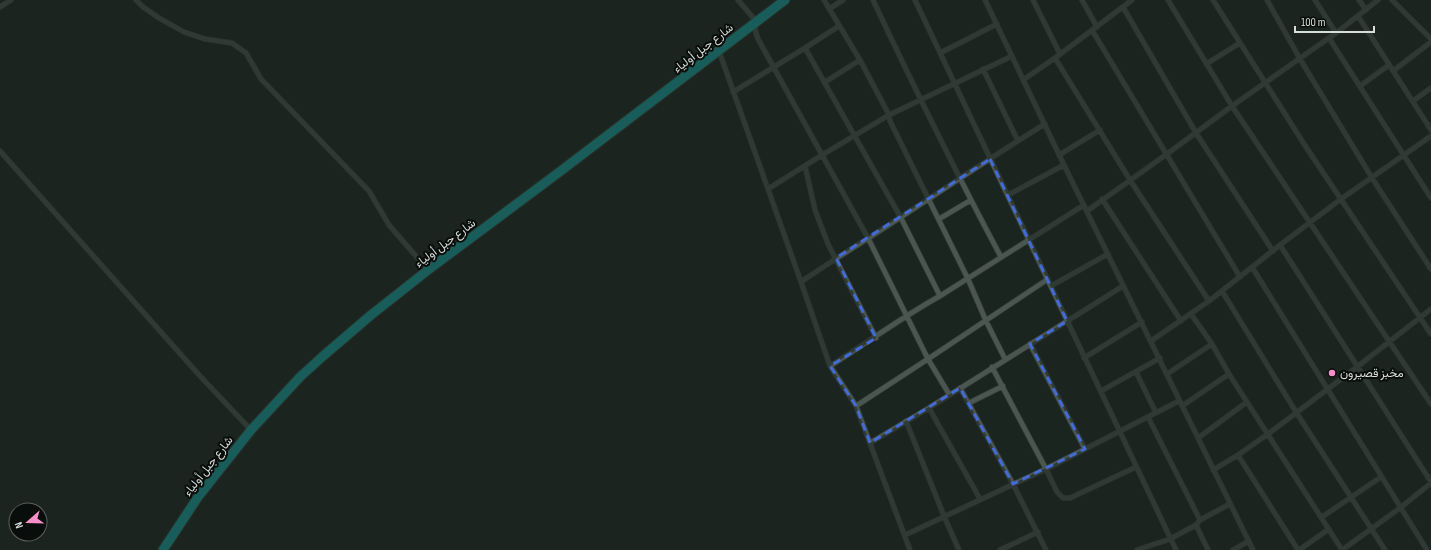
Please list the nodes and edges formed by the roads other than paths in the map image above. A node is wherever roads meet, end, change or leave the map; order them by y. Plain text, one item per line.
1 (12, 0) edge
2 (136, 0) edge
3 (738, 0) edge
4 (785, 0) edge
5 (824, 0) edge
6 (843, 0) edge
7 (874, 0) edge
8 (915, 0) edge
9 (985, 0) edge
10 (1032, 0) edge
11 (1082, 0) edge
12 (1131, 0) edge
13 (1168, 0) edge
14 (1213, 0) edge
15 (1267, 0) edge
16 (1315, 0) edge
17 (1359, 0) edge
18 (1378, 0) edge
19 (1392, 0) edge
20 (0, 7) edge
21 (1123, 7) junction
22 (829, 9) junction
23 (1366, 10) junction
24 (1358, 16) junction
25 (756, 21) junction
26 (997, 24) junction
27 (839, 26) junction
28 (1097, 27) junction
29 (1092, 30) junction
30 (1336, 34) junction
31 (1329, 38) junction
32 (1431, 41) edge
33 (1240, 43) junction
34 (805, 48) junction
35 (719, 51) junction
36 (940, 53) junction
37 (1060, 54) junction
38 (1012, 56) junction
39 (1056, 58) junction
40 (1300, 59) junction
41 (860, 60) junction
42 (1206, 64) junction
43 (1389, 65) junction
44 (774, 67) junction
45 (983, 69) junction
46 (1393, 71) junction
47 (1023, 80) junction
48 (825, 82) junction
49 (955, 83) junction
50 (1265, 83) junction
51 (1360, 86) junction
52 (1431, 88) edge
53 (733, 92) junction
54 (920, 100) junction
55 (1413, 101) junction
56 (1232, 106) junction
57 (890, 115) junction
58 (1045, 124) junction
59 (1100, 130) junction
60 (1431, 130) edge
61 (1196, 132) junction
62 (855, 135) junction
63 (1431, 136) edge
64 (1018, 141) junction
65 (0, 151) edge
66 (1167, 154) junction
67 (822, 155) junction
68 (1059, 155) junction
69 (1403, 156) junction
70 (990, 159) junction
71 (1064, 165) junction
72 (805, 166) junction
73 (1372, 178) junction
74 (960, 179) junction
75 (1130, 180) junction
76 (768, 189) junction
77 (1008, 195) junction
78 (1431, 198) edge
79 (929, 199) junction
80 (1102, 199) junction
81 (1341, 199) junction
82 (971, 200) junction
83 (1084, 205) junction
84 (1087, 211) junction
85 (901, 218) junction
86 (939, 220) junction
87 (1310, 223) junction
88 (868, 238) junction
89 (1029, 239) junction
90 (1280, 245) junction
91 (1273, 251) junction
92 (1108, 254) junction
93 (1001, 257) junction
94 (836, 258) junction
95 (1252, 267) junction
96 (1431, 269) edge
97 (428, 270) junction
98 (1240, 277) junction
99 (968, 279) junction
100 (1048, 279) junction
101 (801, 282) junction
102 (1051, 286) junction
103 (1124, 286) junction
104 (1222, 291) junction
105 (940, 296) junction
106 (1209, 301) junction
107 (1431, 309) edge
108 (1191, 314) junction
109 (906, 317) junction
110 (1420, 317) junction
111 (986, 321) junction
112 (1067, 321) junction
113 (1181, 321) junction
114 (1142, 322) junction
115 (1431, 334) edge
116 (876, 338) junction
117 (1151, 341) junction
118 (1389, 341) junction
119 (1030, 344) junction
120 (1212, 344) junction
121 (1084, 358) junction
122 (1160, 358) junction
123 (928, 359) junction
124 (1005, 360) junction
125 (830, 366) junction
126 (992, 367) junction
127 (1357, 367) junction
128 (1136, 372) junction
129 (1167, 374) junction
130 (1229, 374) junction
131 (1003, 386) junction
132 (960, 388) junction
133 (1328, 390) junction
134 (1101, 391) junction
135 (949, 394) junction
136 (1247, 402) junction
137 (969, 403) junction
138 (1181, 404) junction
139 (1431, 404) edge
140 (856, 406) junction
141 (929, 408) junction
142 (1296, 412) junction
143 (1156, 413) junction
144 (1148, 417) junction
145 (906, 421) junction
146 (251, 430) junction
147 (1119, 430) junction
148 (1268, 434) junction
149 (1198, 438) junction
150 (870, 442) junction
151 (1085, 449) junction
152 (1238, 455) junction
153 (1136, 467) junction
154 (1046, 469) junction
155 (1213, 470) junction
156 (1381, 477) junction
157 (1431, 483) edge
158 (1013, 484) junction
159 (1351, 498) junction
160 (980, 499) junction
161 (1230, 504) junction
162 (1400, 508) junction
163 (944, 516) junction
164 (1322, 517) junction
165 (1200, 520) junction
166 (1196, 524) junction
167 (1329, 529) junction
168 (1371, 529) junction
169 (1038, 532) junction
170 (905, 535) junction
171 (1170, 539) junction
172 (1248, 541) junction
173 (163, 550) edge
174 (910, 550) edge
175 (959, 550) edge
176 (1000, 550) edge
177 (1046, 550) edge
178 (1137, 550) edge
179 (1176, 550) edge
180 (1208, 550) edge
181 (1233, 550) edge
182 (1253, 550) edge
183 (1298, 550) edge
184 (1342, 550) edge
185 (1385, 550) edge
186 (1427, 550) edge

1 - 20 street
2 - 97 street
3 - 25 street
4 - 25 highway, شارع جبل أولياء
5 - 22 street
6 - 22 street
7 - 54 street
8 - 36 street
9 - 26 street
10 - 37 street
11 - 28 street
12 - 21 street
13 - 42 street
14 - 33 street
15 - 40 street
16 - 30 street
17 - 23 street
18 - 23 street
19 - 32 street
21 - 28 street
21 - 61 street
22 - 27 street
23 - 24 street
24 - 30 street
24 - 43 street
25 - 35 highway, شارع جبل أولياء
25 - 44 street
26 - 36 street
26 - 38 street
27 - 34 street
27 - 41 street
28 - 29 street
29 - 37 street
29 - 66 street
30 - 31 street
31 - 40 street
31 - 51 street
32 - 46 street
33 - 42 street
33 - 50 street
34 - 44 street
34 - 48 street
35 - 53 street
35 - 97 highway, شارع جبل أولياء
36 - 49 street
37 - 39 street
38 - 45 street
38 - 47 street
39 - 47 street
39 - 59 street
40 - 50 street
40 - 73 street
41 - 48 street
41 - 57 street
42 - 56 street
43 - 46 street
43 - 51 street
44 - 53 street
44 - 67 street
45 - 49 street
45 - 64 street
46 - 55 street
47 - 58 street
48 - 62 street
49 - 54 street
49 - 70 street
50 - 56 street
50 - 81 street
51 - 69 street
52 - 55 street
53 - 76 street
54 - 57 street
54 - 74 street
55 - 60 street
56 - 61 street
56 - 87 street
57 - 62 street
57 - 79 street
58 - 64 street
58 - 68 street
59 - 68 street
59 - 75 street
61 - 66 street
61 - 91 street
62 - 67 street
62 - 85 street
63 - 69 street
64 - 70 street
65 - 146 street
66 - 75 street
66 - 98 street
67 - 72 street
67 - 88 street
68 - 71 street
69 - 73 street
69 - 78 street
70 - 74 street
70 - 77 street
71 - 77 street
71 - 83 street
72 - 76 street
72 - 94 street
73 - 81 street
73 - 96 street
74 - 79 street
74 - 82 street
75 - 80 street
75 - 106 street
76 - 101 street
77 - 89 street
79 - 85 street
79 - 86 street
80 - 84 street
80 - 113 street
81 - 87 street
81 - 110 street
82 - 86 street
82 - 93 street
83 - 84 street
83 - 89 street
84 - 92 street
85 - 88 street
85 - 105 street
86 - 99 street
87 - 90 street
87 - 118 street
88 - 94 street
88 - 109 street
89 - 93 street
89 - 100 street
90 - 91 street
90 - 127 street
91 - 95 street
92 - 102 street
92 - 103 street
93 - 99 street
94 - 101 street
94 - 116 street
95 - 98 street
95 - 133 street
97 - 146 highway, شارع جبل أولياء
98 - 104 street
99 - 105 street
99 - 111 street
100 - 102 street
100 - 111 street
101 - 125 street
102 - 112 street
103 - 112 street
103 - 114 street
104 - 106 street
104 - 142 street
105 - 109 street
106 - 108 street
107 - 110 street
108 - 113 street
108 - 120 street
109 - 116 street
109 - 123 street
110 - 115 street
110 - 118 street
111 - 123 street
111 - 124 street
112 - 119 street
112 - 121 street
113 - 117 street
114 - 117 street
114 - 121 street
116 - 125 street
117 - 122 street
118 - 127 street
118 - 139 street
119 - 124 street
119 - 151 street
120 - 129 street
120 - 130 street
121 - 134 street
122 - 128 street
122 - 129 street
123 - 135 street
123 - 140 street
124 - 126 street
125 - 140 street
126 - 131 street
126 - 132 street
127 - 133 street
127 - 157 street
128 - 134 street
128 - 143 street
129 - 138 street
130 - 136 street
130 - 138 street
131 - 137 street
131 - 154 street
132 - 135 street
132 - 137 street
133 - 142 street
133 - 156 street
134 - 147 street
135 - 141 street
136 - 148 street
136 - 149 street
137 - 158 street
138 - 143 street
138 - 149 street
140 - 150 street
141 - 145 street
141 - 160 street
142 - 148 street
142 - 159 street
143 - 144 street
144 - 147 street
144 - 165 street
145 - 150 street
145 - 163 street
146 - 173 highway, شارع جبل أولياء
147 - 151 street
147 - 153 street
148 - 152 street
148 - 164 street
149 - 155 street
150 - 170 street
151 - 154 street
152 - 155 street
152 - 183 street
153 - 154 street
153 - 171 street
154 - 158 street
155 - 161 street
156 - 159 street
156 - 162 street
157 - 162 street
158 - 160 street
158 - 169 street
159 - 164 street
159 - 168 street
160 - 163 street
161 - 165 street
161 - 172 street
162 - 168 street
162 - 186 street
163 - 170 street
163 - 175 street
164 - 167 street
165 - 166 street
166 - 171 street
166 - 180 street
167 - 183 street
167 - 184 street
168 - 184 street
168 - 185 street
169 - 176 street
169 - 177 street
170 - 174 street
171 - 178 street
171 - 179 street
172 - 181 street
172 - 182 street

